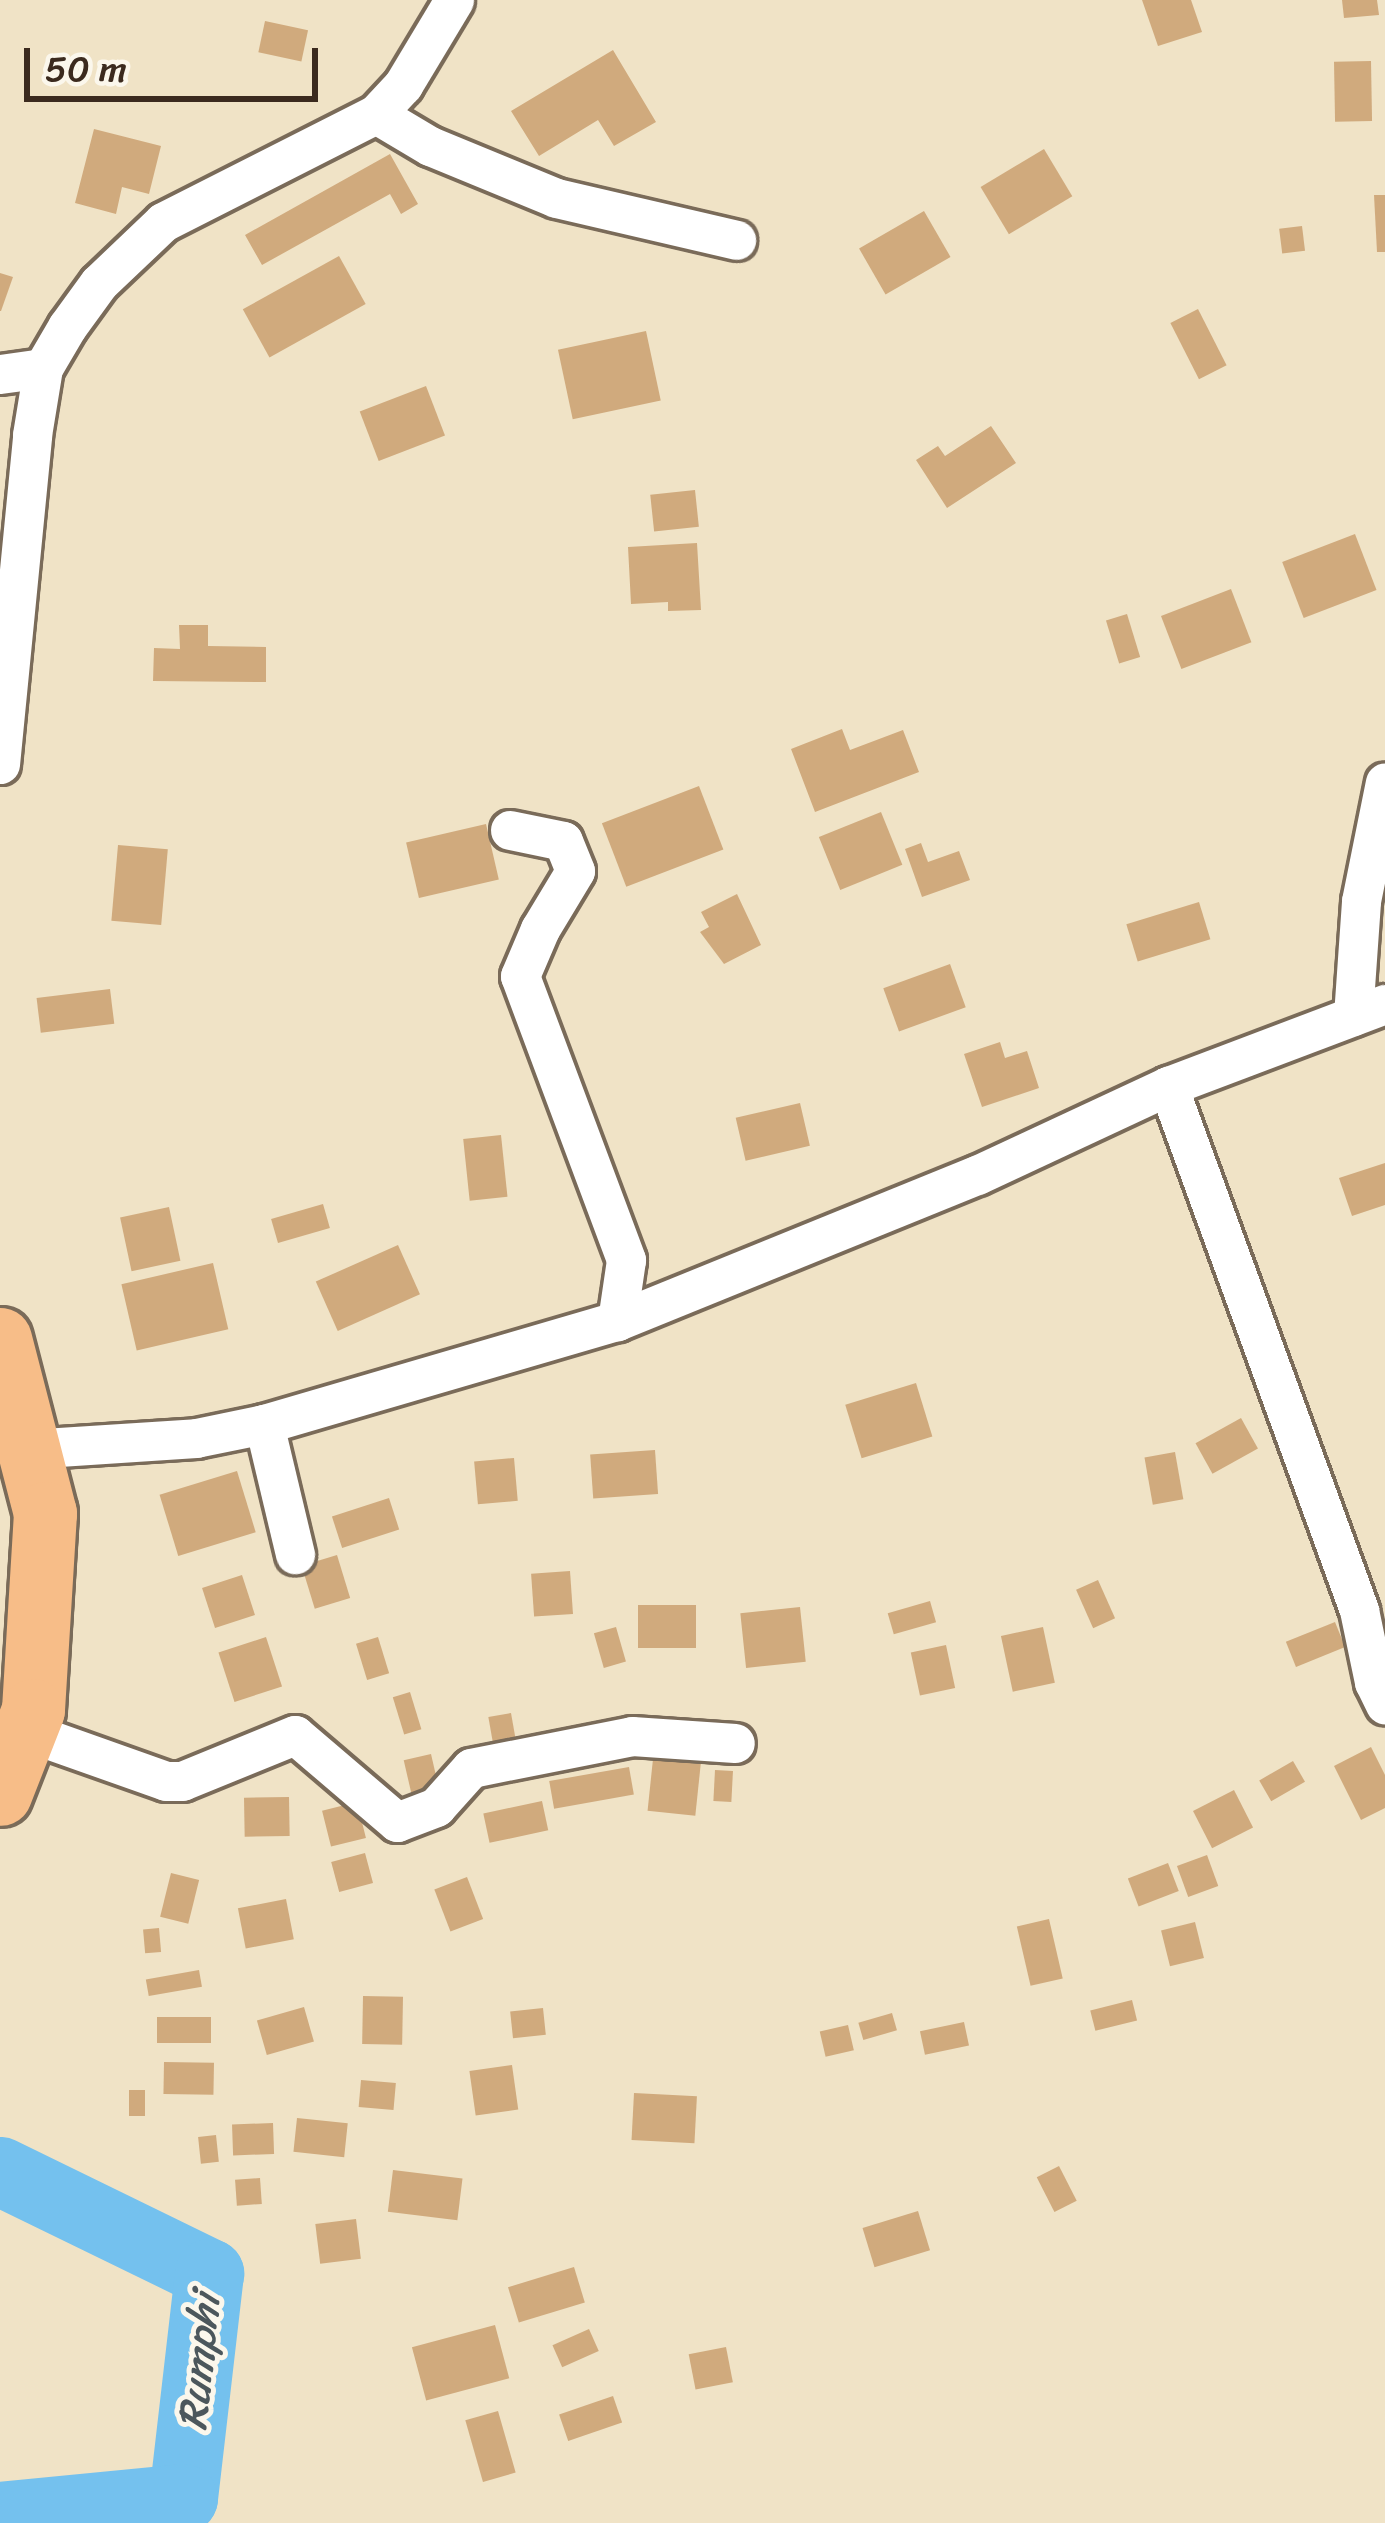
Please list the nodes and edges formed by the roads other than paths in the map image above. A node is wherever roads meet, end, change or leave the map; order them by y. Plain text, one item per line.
1 (436, 11) edge
2 (376, 114) junction
3 (736, 240) dead end
4 (43, 368) junction
5 (0, 374) edge
6 (0, 764) edge
7 (1385, 782) edge
8 (510, 830) dead end
9 (1369, 1010) edge
10 (1168, 1086) junction
11 (617, 1321) junction
12 (0, 1339) edge
13 (264, 1424) junction
14 (28, 1449) junction
15 (295, 1554) dead end
16 (1385, 1705) edge
17 (25, 1731) junction
18 (735, 1743) dead end
19 (0, 1794) edge

1 - 2 street
2 - 3 street
2 - 4 street
4 - 5 street
4 - 6 street
7 - 9 street
8 - 11 street
9 - 10 street
10 - 11 street
10 - 16 street
11 - 13 street
12 - 14 main road
13 - 14 street
13 - 15 street
14 - 17 main road
17 - 18 street
17 - 19 main road

